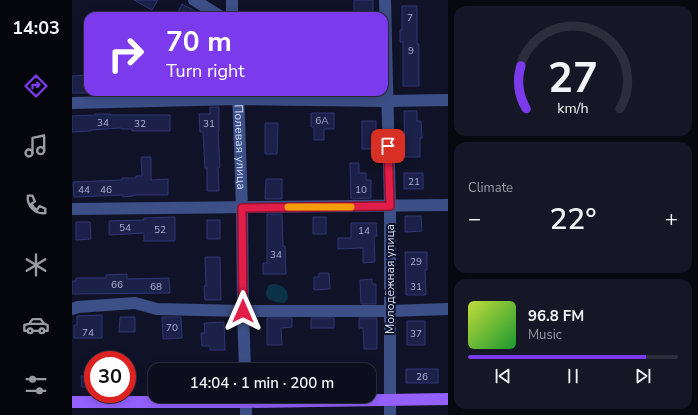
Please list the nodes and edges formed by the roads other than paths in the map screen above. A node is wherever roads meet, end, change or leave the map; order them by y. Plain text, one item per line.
1 (194, 0) edge
2 (232, 0) edge
3 (385, 0) edge
4 (214, 12) edge
5 (232, 12) edge
6 (385, 12) edge
7 (217, 96) edge
8 (238, 96) edge
9 (263, 96) edge
10 (387, 96) edge
11 (448, 100) edge
12 (387, 101) junction
13 (72, 103) edge
14 (448, 205) edge
15 (390, 206) junction
16 (242, 208) junction
17 (72, 209) edge
18 (72, 309) edge
19 (448, 309) edge
20 (243, 311) junction
21 (390, 311) junction
22 (245, 363) edge
23 (448, 399) edge
24 (376, 400) edge
25 (390, 400) junction
26 (148, 401) edge
27 (72, 402) edge
28 (246, 403) edge
29 (246, 415) edge
30 (390, 415) edge

1 - 4 street
2 - 5 street
3 - 6 street, Молодёжная улица
7 - 13 street
8 - 16 street, Полевая улица
9 - 12 street
10 - 12 street, Молодёжная улица
11 - 12 street
12 - 15 street, Молодёжная улица
14 - 15 street
15 - 16 street
15 - 21 street, Молодёжная улица
16 - 17 street
16 - 20 street, Полевая улица
18 - 20 street
19 - 21 street
20 - 21 street
20 - 22 street, Полевая улица
21 - 25 street, Молодёжная улица
23 - 25 main road
24 - 25 main road
25 - 30 street, Молодёжная улица
26 - 27 main road
28 - 29 street

